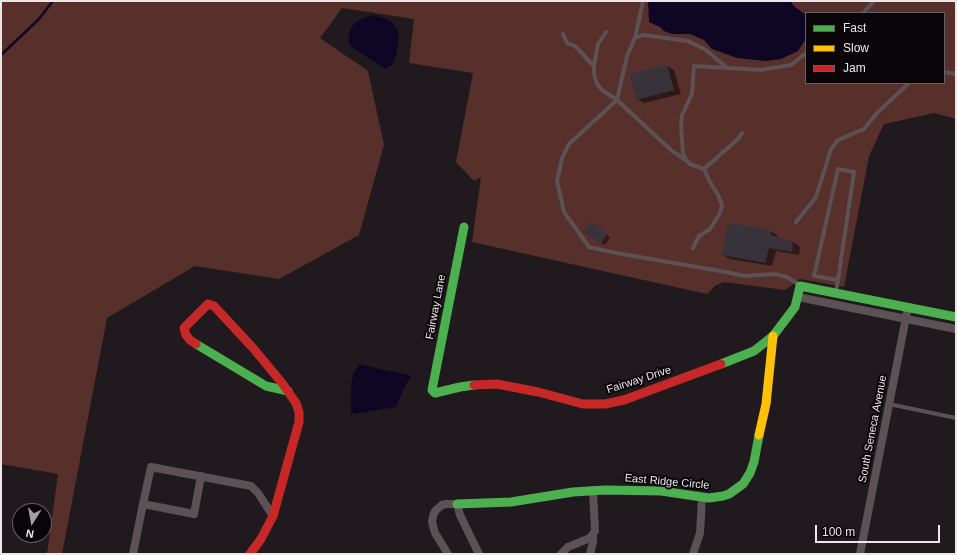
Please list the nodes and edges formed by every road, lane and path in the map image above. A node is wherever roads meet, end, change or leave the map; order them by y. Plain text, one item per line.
1 (643, 1) edge
2 (874, 1) edge
3 (865, 12) edge
4 (606, 32) dead end
5 (563, 34) dead end
6 (635, 38) junction
7 (805, 54) edge
8 (594, 66) junction
9 (727, 67) junction
10 (945, 72) edge
11 (956, 74) edge
12 (908, 84) edge
13 (617, 100) junction
14 (742, 133) dead end
15 (686, 160) junction
16 (704, 169) junction
17 (796, 222) dead end
18 (464, 226) dead end
19 (693, 248) dead end
20 (838, 280) junction
21 (800, 286) junction
22 (836, 293) junction
23 (798, 296) junction
24 (856, 297) junction
25 (908, 307) junction
26 (854, 308) junction
27 (956, 317) edge
28 (905, 319) junction
29 (956, 329) edge
30 (773, 336) junction
31 (288, 391) junction
32 (434, 392) joint
33 (889, 404) junction
34 (956, 418) edge
35 (201, 476) junction
36 (593, 490) junction
37 (702, 498) junction
38 (144, 504) junction
39 (457, 504) junction
40 (273, 516) junction
41 (593, 536) junction
42 (132, 554) edge
43 (250, 554) edge
44 (448, 554) edge
45 (479, 554) edge
46 (561, 554) edge
47 (590, 554) edge
48 (694, 554) edge
49 (860, 554) edge

1 - 6 lane
2 - 3 lane
4 - 8 lane
5 - 8 lane
6 - 9 lane
6 - 13 lane
7 - 9 lane
8 - 13 lane
9 - 15 lane
10 - 11 lane
12 - 17 lane
13 - 15 lane
13 - 21 lane
14 - 16 lane
15 - 16 lane
16 - 19 lane
18 - 32 street, Fairway Lane
20 - 20 lane
20 - 22 lane
21 - 22 street
21 - 23 street
22 - 24 street
23 - 26 street
23 - 30 street, Fairway Drive
24 - 25 street
24 - 26 street
25 - 27 street
25 - 28 street, South Seneca Avenue
26 - 28 street
28 - 29 street
28 - 33 street, South Seneca Avenue
30 - 32 street, Fairway Drive
30 - 37 street, East Ridge Circle
31 - 31 street
31 - 40 street
33 - 34 lane
33 - 49 street, South Seneca Avenue
35 - 38 street
35 - 38 street
35 - 40 street
36 - 37 street, East Ridge Circle
36 - 39 street, East Ridge Circle
36 - 41 street
37 - 48 street
38 - 42 street
39 - 44 street, East Ridge Circle
39 - 45 street
40 - 43 street
41 - 46 street
41 - 47 street

